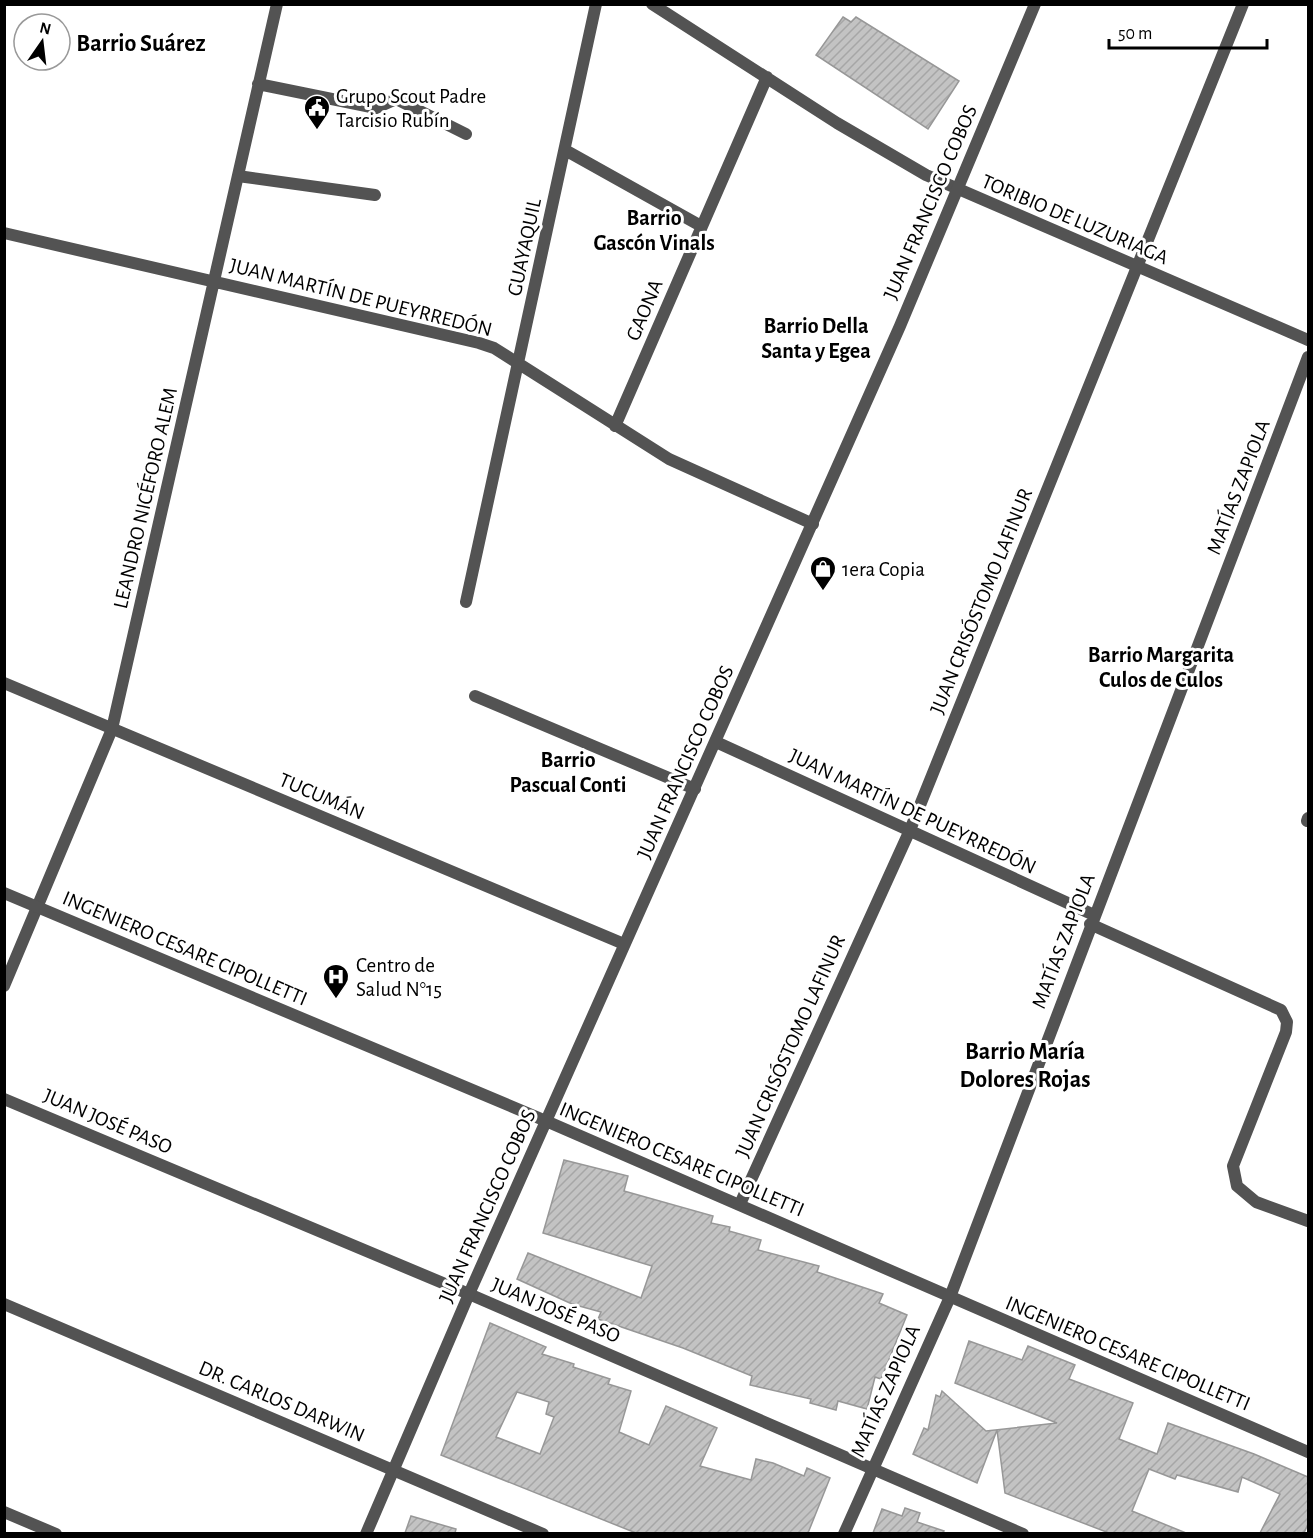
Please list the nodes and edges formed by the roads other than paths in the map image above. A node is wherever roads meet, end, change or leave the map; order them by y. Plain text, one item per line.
1 (277, 4) edge
2 (596, 4) edge
3 (652, 4) edge
4 (1035, 4) edge
5 (1243, 4) edge
6 (767, 77) junction
7 (258, 84) junction
8 (466, 134) dead end
9 (565, 150) junction
10 (238, 176) junction
11 (956, 190) junction
12 (375, 195) dead end
13 (701, 226) junction
14 (4, 232) edge
15 (1137, 267) junction
16 (214, 280) junction
17 (1308, 340) edge
18 (1308, 357) edge
19 (519, 364) junction
20 (615, 426) junction
21 (813, 524) junction
22 (466, 602) dead end
23 (4, 683) edge
24 (476, 696) dead end
25 (112, 729) junction
26 (716, 742) junction
27 (695, 789) junction
28 (910, 830) junction
29 (4, 893) edge
30 (38, 907) junction
31 (1092, 920) junction
32 (624, 944) junction
33 (4, 986) edge
34 (4, 1099) edge
35 (546, 1121) junction
36 (740, 1204) junction
37 (1308, 1221) edge
38 (469, 1294) junction
39 (950, 1297) junction
40 (4, 1304) edge
41 (1308, 1452) edge
42 (872, 1467) junction
43 (393, 1469) junction
44 (4, 1512) edge
45 (56, 1533) edge
46 (366, 1533) edge
47 (543, 1533) edge
48 (844, 1533) edge
49 (1023, 1533) edge

1 - 7 street, LEANDRO NICÉFORO ALEM
2 - 9 street, GUAYAQUIL
3 - 6 street, TORIBIO DE LUZURIAGA
4 - 11 street, JUAN FRANCISCO COBOS
5 - 15 street, JUAN CRISÓSTOMO LAFINUR
6 - 11 street, TORIBIO DE LUZURIAGA
6 - 13 street, GAONA
7 - 8 street
7 - 10 street, LEANDRO NICÉFORO ALEM
9 - 13 street
9 - 19 street, GUAYAQUIL
10 - 12 street
10 - 16 street, LEANDRO NICÉFORO ALEM
11 - 15 street, TORIBIO DE LUZURIAGA
11 - 21 street, JUAN FRANCISCO COBOS
13 - 20 street, GAONA
14 - 16 street, JUAN MARTÍN DE PUEYRREDÓN
15 - 17 street, TORIBIO DE LUZURIAGA
15 - 28 street, JUAN CRISÓSTOMO LAFINUR
16 - 19 street, JUAN MARTÍN DE PUEYRREDÓN
16 - 25 street, LEANDRO NICÉFORO ALEM
18 - 31 street, MATÍAS ZAPIOLA
19 - 20 street, JUAN MARTÍN DE PUEYRREDÓN
19 - 22 street, GUAYAQUIL
20 - 21 street, JUAN MARTÍN DE PUEYRREDÓN
21 - 26 street, JUAN FRANCISCO COBOS
23 - 25 street, TUCUMÁN
24 - 27 street
25 - 30 street, LEANDRO NICÉFORO ALEM
25 - 32 street, TUCUMÁN
26 - 27 street, JUAN FRANCISCO COBOS
26 - 28 street, JUAN MARTÍN DE PUEYRREDÓN
27 - 32 street, JUAN FRANCISCO COBOS
28 - 31 street, JUAN MARTÍN DE PUEYRREDÓN
28 - 36 street, JUAN CRISÓSTOMO LAFINUR
29 - 30 street, INGENIERO CESARE CIPOLLETTI
30 - 33 street, LEANDRO NICÉFORO ALEM
30 - 35 street, INGENIERO CESARE CIPOLLETTI
31 - 37 street, JUAN MARTÍN DE PUEYRREDÓN
31 - 39 street, MATÍAS ZAPIOLA
32 - 35 street, JUAN FRANCISCO COBOS
34 - 38 street, JUAN JOSÉ PASO
35 - 36 street, INGENIERO CESARE CIPOLLETTI
35 - 38 street, JUAN FRANCISCO COBOS
36 - 39 street, INGENIERO CESARE CIPOLLETTI
38 - 42 street, JUAN JOSÉ PASO
38 - 43 street, JUAN FRANCISCO COBOS
39 - 41 street, INGENIERO CESARE CIPOLLETTI
39 - 42 street, MATÍAS ZAPIOLA
40 - 43 street, DR. CARLOS DARWIN
42 - 48 street, MATÍAS ZAPIOLA
42 - 49 street, JUAN JOSÉ PASO
43 - 46 street, JUAN FRANCISCO COBOS
43 - 47 street, DR. CARLOS DARWIN
44 - 45 street

